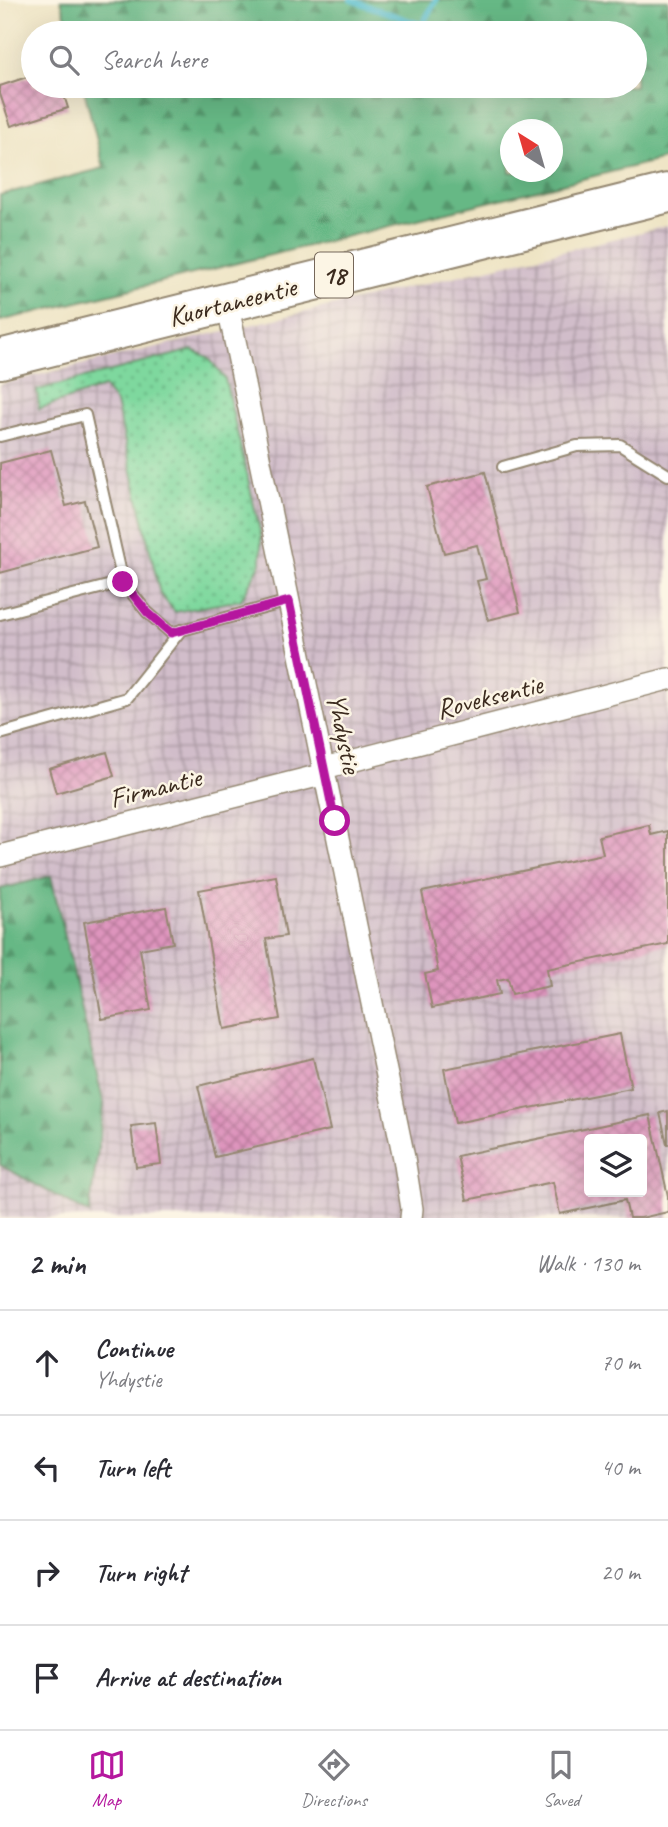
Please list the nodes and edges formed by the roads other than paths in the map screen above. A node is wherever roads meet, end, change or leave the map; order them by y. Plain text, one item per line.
1 (668, 193) edge
2 (227, 302) junction
3 (0, 359) edge
4 (0, 436) edge
5 (503, 467) dead end
6 (668, 475) edge
7 (123, 582) junction
8 (289, 601) junction
9 (0, 614) edge
10 (181, 630) junction
11 (668, 679) edge
12 (0, 734) edge
13 (324, 771) junction
14 (0, 856) edge
15 (411, 1218) edge

1 - 2 highway, Kuortaneentie / 18
2 - 3 highway, Kuortaneentie / 18
2 - 8 street, Yhdystie
4 - 7 lane
5 - 6 lane
7 - 9 lane
7 - 10 lane
8 - 10 lane
8 - 13 street, Yhdystie
10 - 12 lane
11 - 13 street, Roveksentie
13 - 14 street, Firmantie
13 - 15 street, Yhdystie

